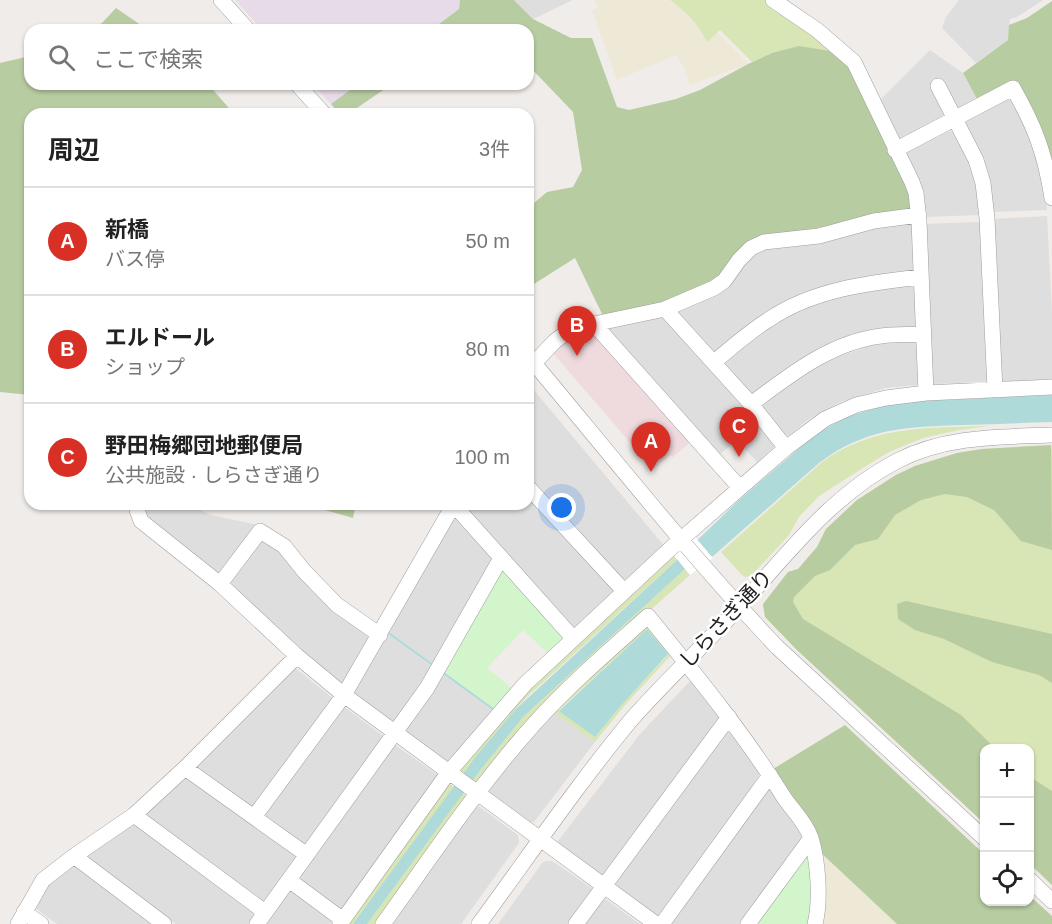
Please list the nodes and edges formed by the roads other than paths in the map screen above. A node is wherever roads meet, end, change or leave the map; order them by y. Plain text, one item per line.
1 (220, 0) edge
2 (773, 0) edge
3 (242, 24) edge
4 (938, 86) dead end
5 (302, 90) edge
6 (319, 108) edge
7 (955, 120) junction
8 (895, 150) junction
9 (1052, 198) edge
10 (919, 215) junction
11 (921, 277) junction
12 (665, 309) junction
13 (594, 324) junction
14 (923, 334) junction
15 (714, 362) junction
16 (534, 366) edge
17 (534, 368) edge
18 (1052, 387) edge
19 (995, 390) junction
20 (926, 393) junction
21 (751, 404) junction
22 (1052, 435) edge
23 (786, 448) junction
24 (740, 488) junction
25 (534, 494) edge
26 (137, 510) edge
27 (451, 510) edge
28 (458, 510) edge
29 (683, 542) junction
30 (501, 558) junction
31 (220, 584) junction
32 (624, 591) junction
33 (740, 607) junction
34 (380, 635) junction
35 (573, 638) junction
36 (297, 656) junction
37 (686, 663) junction
38 (344, 695) junction
39 (729, 717) junction
40 (395, 734) junction
41 (185, 768) junction
42 (448, 773) junction
43 (770, 775) junction
44 (478, 794) junction
45 (134, 815) junction
46 (254, 817) junction
47 (980, 834) edge
48 (811, 838) junction
49 (541, 839) junction
50 (307, 855) junction
51 (74, 856) junction
52 (289, 880) junction
53 (1034, 885) edge
54 (604, 886) junction
55 (1052, 901) edge
56 (21, 918) edge
57 (261, 918) edge
58 (341, 922) edge
59 (41, 924) edge
60 (164, 924) edge
61 (383, 924) edge
62 (479, 924) edge
63 (576, 924) edge
64 (656, 924) edge
65 (662, 924) edge
66 (748, 924) edge
67 (815, 924) edge

1 - 3 street
2 - 8 street
4 - 7 street
5 - 6 street
7 - 8 street
7 - 9 street
7 - 19 street
8 - 10 street
10 - 11 street
10 - 12 street
11 - 14 street
11 - 15 street
12 - 13 street
12 - 15 street
13 - 16 street
13 - 24 street
14 - 20 street
14 - 21 street
15 - 21 street
17 - 29 street
18 - 19 street
19 - 20 street
20 - 23 street
21 - 23 street
22 - 33 street, しらさぎ通り
23 - 24 street
24 - 29 street
25 - 32 street
26 - 31 street
27 - 34 street
28 - 30 street
29 - 32 street
29 - 33 street
30 - 35 street
30 - 40 street
31 - 34 street
31 - 36 street
32 - 35 street
33 - 37 street, しらさぎ通り
33 - 47 street
34 - 38 street
35 - 42 street
36 - 38 street
36 - 41 street
37 - 39 street
37 - 44 street
37 - 49 street, しらさぎ通り
38 - 40 street
38 - 46 street
39 - 43 street
39 - 54 street
40 - 42 street
40 - 50 street
41 - 45 street
41 - 46 street
42 - 44 street
42 - 58 street
43 - 48 street
43 - 65 street
44 - 49 street
44 - 61 street
45 - 51 street
45 - 57 street
46 - 50 street
48 - 66 street
48 - 67 street
49 - 54 street
49 - 62 street, しらさぎ通り
50 - 52 street
51 - 56 street
51 - 60 street
52 - 57 street
52 - 58 street
53 - 55 street
54 - 63 street
54 - 64 street
56 - 59 street

